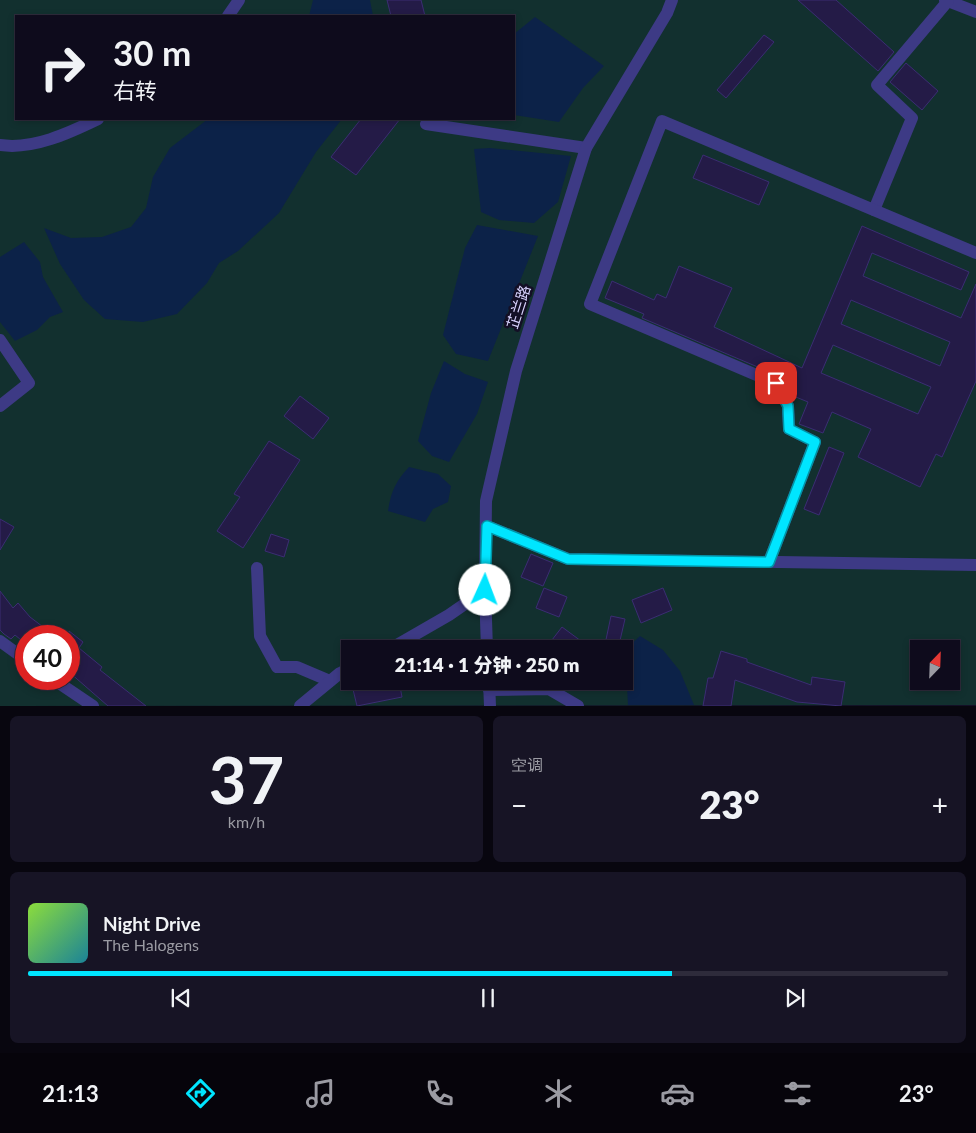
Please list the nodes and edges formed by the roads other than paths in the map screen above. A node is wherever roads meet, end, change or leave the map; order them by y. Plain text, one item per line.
1 (238, 0) edge
2 (672, 0) edge
3 (946, 1) edge
4 (976, 12) edge
5 (229, 15) edge
6 (96, 120) edge
7 (426, 124) dead end
8 (0, 145) edge
9 (586, 148) junction
10 (874, 210) junction
11 (976, 253) edge
12 (0, 340) edge
13 (0, 406) edge
14 (487, 526) junction
15 (769, 562) junction
16 (976, 565) edge
17 (257, 568) dead end
18 (485, 590) junction
19 (407, 640) edge
20 (487, 640) edge
21 (0, 641) edge
22 (15, 652) edge
23 (341, 674) edge
24 (330, 681) junction
25 (69, 690) edge
26 (489, 690) edge
27 (551, 690) edge
28 (93, 706) edge
29 (300, 706) edge
30 (490, 706) edge
31 (578, 706) edge

1 - 5 street
2 - 9 street, 芷兰路
3 - 4 street
3 - 10 street
6 - 8 street
7 - 9 street
9 - 14 street, 芷兰路
10 - 11 street
10 - 15 street
12 - 13 street
14 - 15 street
14 - 18 street, 芷兰路
15 - 16 street
17 - 24 street
18 - 19 street
18 - 20 street, 芷兰路
21 - 22 street
23 - 24 street
24 - 29 street
25 - 28 street
26 - 30 street
27 - 31 street

